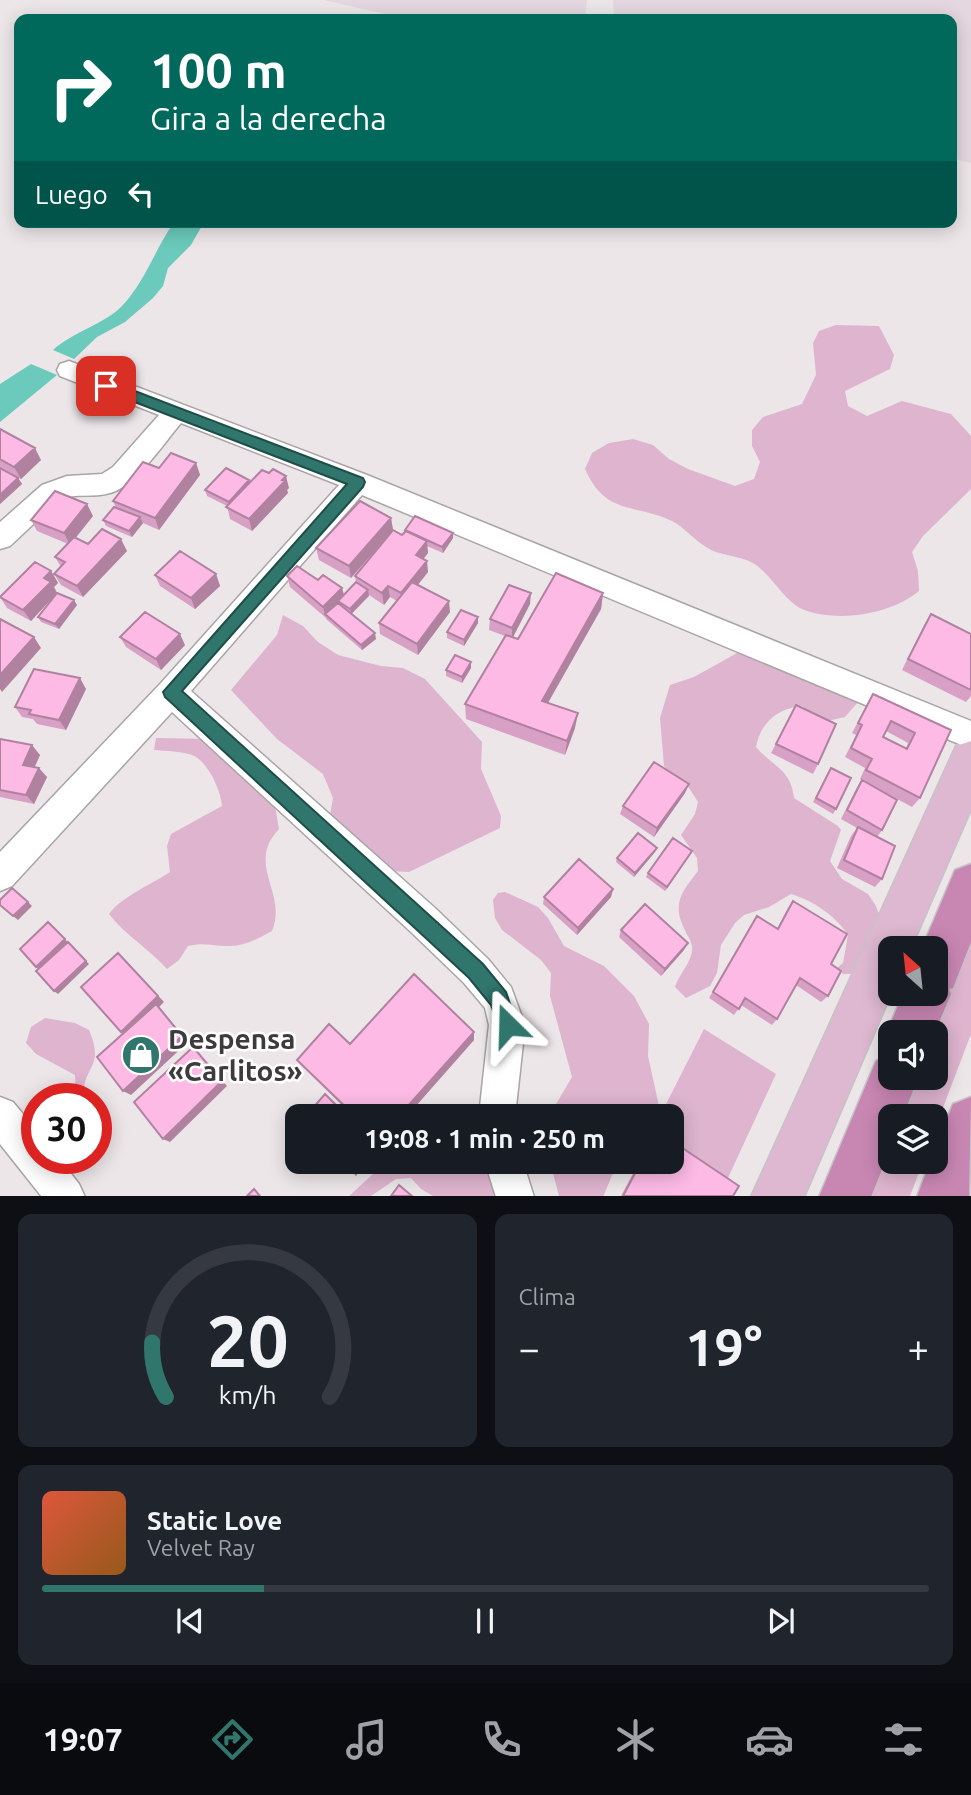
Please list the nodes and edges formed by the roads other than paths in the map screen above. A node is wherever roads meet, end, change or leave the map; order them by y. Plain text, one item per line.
1 (69, 370) dead end
2 (175, 413) junction
3 (358, 482) junction
4 (0, 538) edge
5 (171, 692) junction
6 (971, 735) edge
7 (971, 760) edge
8 (0, 875) edge
9 (971, 886) edge
10 (948, 942) edge
11 (888, 1090) edge
12 (498, 1104) edge
13 (0, 1115) edge
14 (971, 1122) edge
15 (508, 1174) edge
16 (66, 1196) edge
17 (515, 1196) edge
18 (778, 1196) edge
19 (845, 1196) edge
20 (943, 1196) edge

1 - 2 street
2 - 3 street
2 - 4 street
3 - 5 street
3 - 6 street
5 - 8 street
5 - 12 street
7 - 18 main road
9 - 10 highway
11 - 19 highway
13 - 16 street
14 - 20 highway
15 - 17 street

